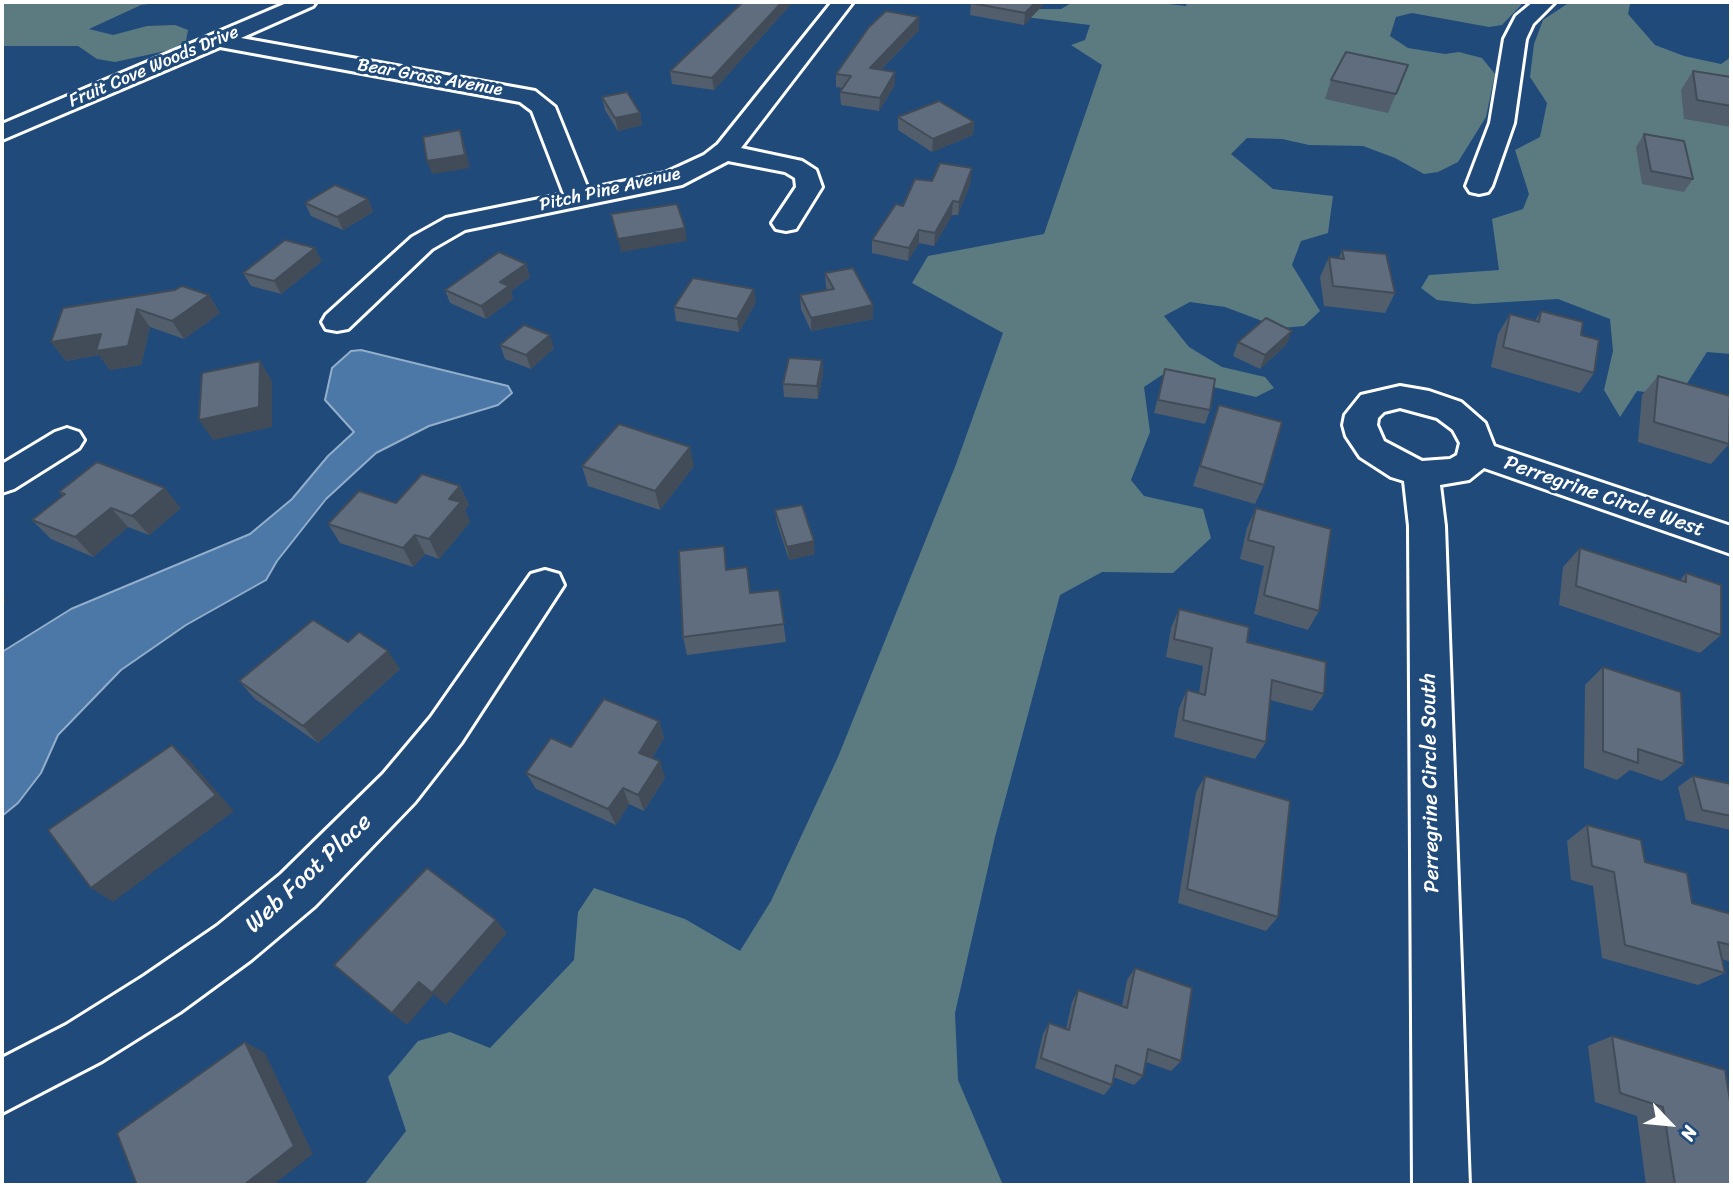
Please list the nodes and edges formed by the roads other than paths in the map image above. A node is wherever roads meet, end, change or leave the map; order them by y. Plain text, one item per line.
1 (306, 2) edge
2 (843, 2) edge
3 (1545, 2) edge
4 (216, 40) junction
5 (2, 133) edge
6 (723, 152) junction
7 (1479, 186) dead end
8 (579, 198) junction
9 (786, 222) dead end
10 (337, 322) dead end
11 (67, 440) dead end
12 (1476, 453) junction
13 (1422, 474) junction
14 (2, 480) edge
15 (1731, 540) edge
16 (545, 585) dead end
17 (2, 1086) edge
18 (1441, 1185) edge

1 - 4 street, Fruit Cove Woods Drive
2 - 6 street, Pitch Pine Avenue
3 - 7 street
4 - 5 street, Fruit Cove Woods Drive
4 - 8 street, Bear Grass Avenue
6 - 8 street, Pitch Pine Avenue
6 - 9 street
8 - 10 street, Pitch Pine Avenue
11 - 14 street
12 - 13 street, Perregrine Circle West
12 - 13 street, Perregrine Circle West
12 - 15 street, Perregrine Circle West
13 - 18 street, Perregrine Circle South
16 - 17 street, Web Foot Place

